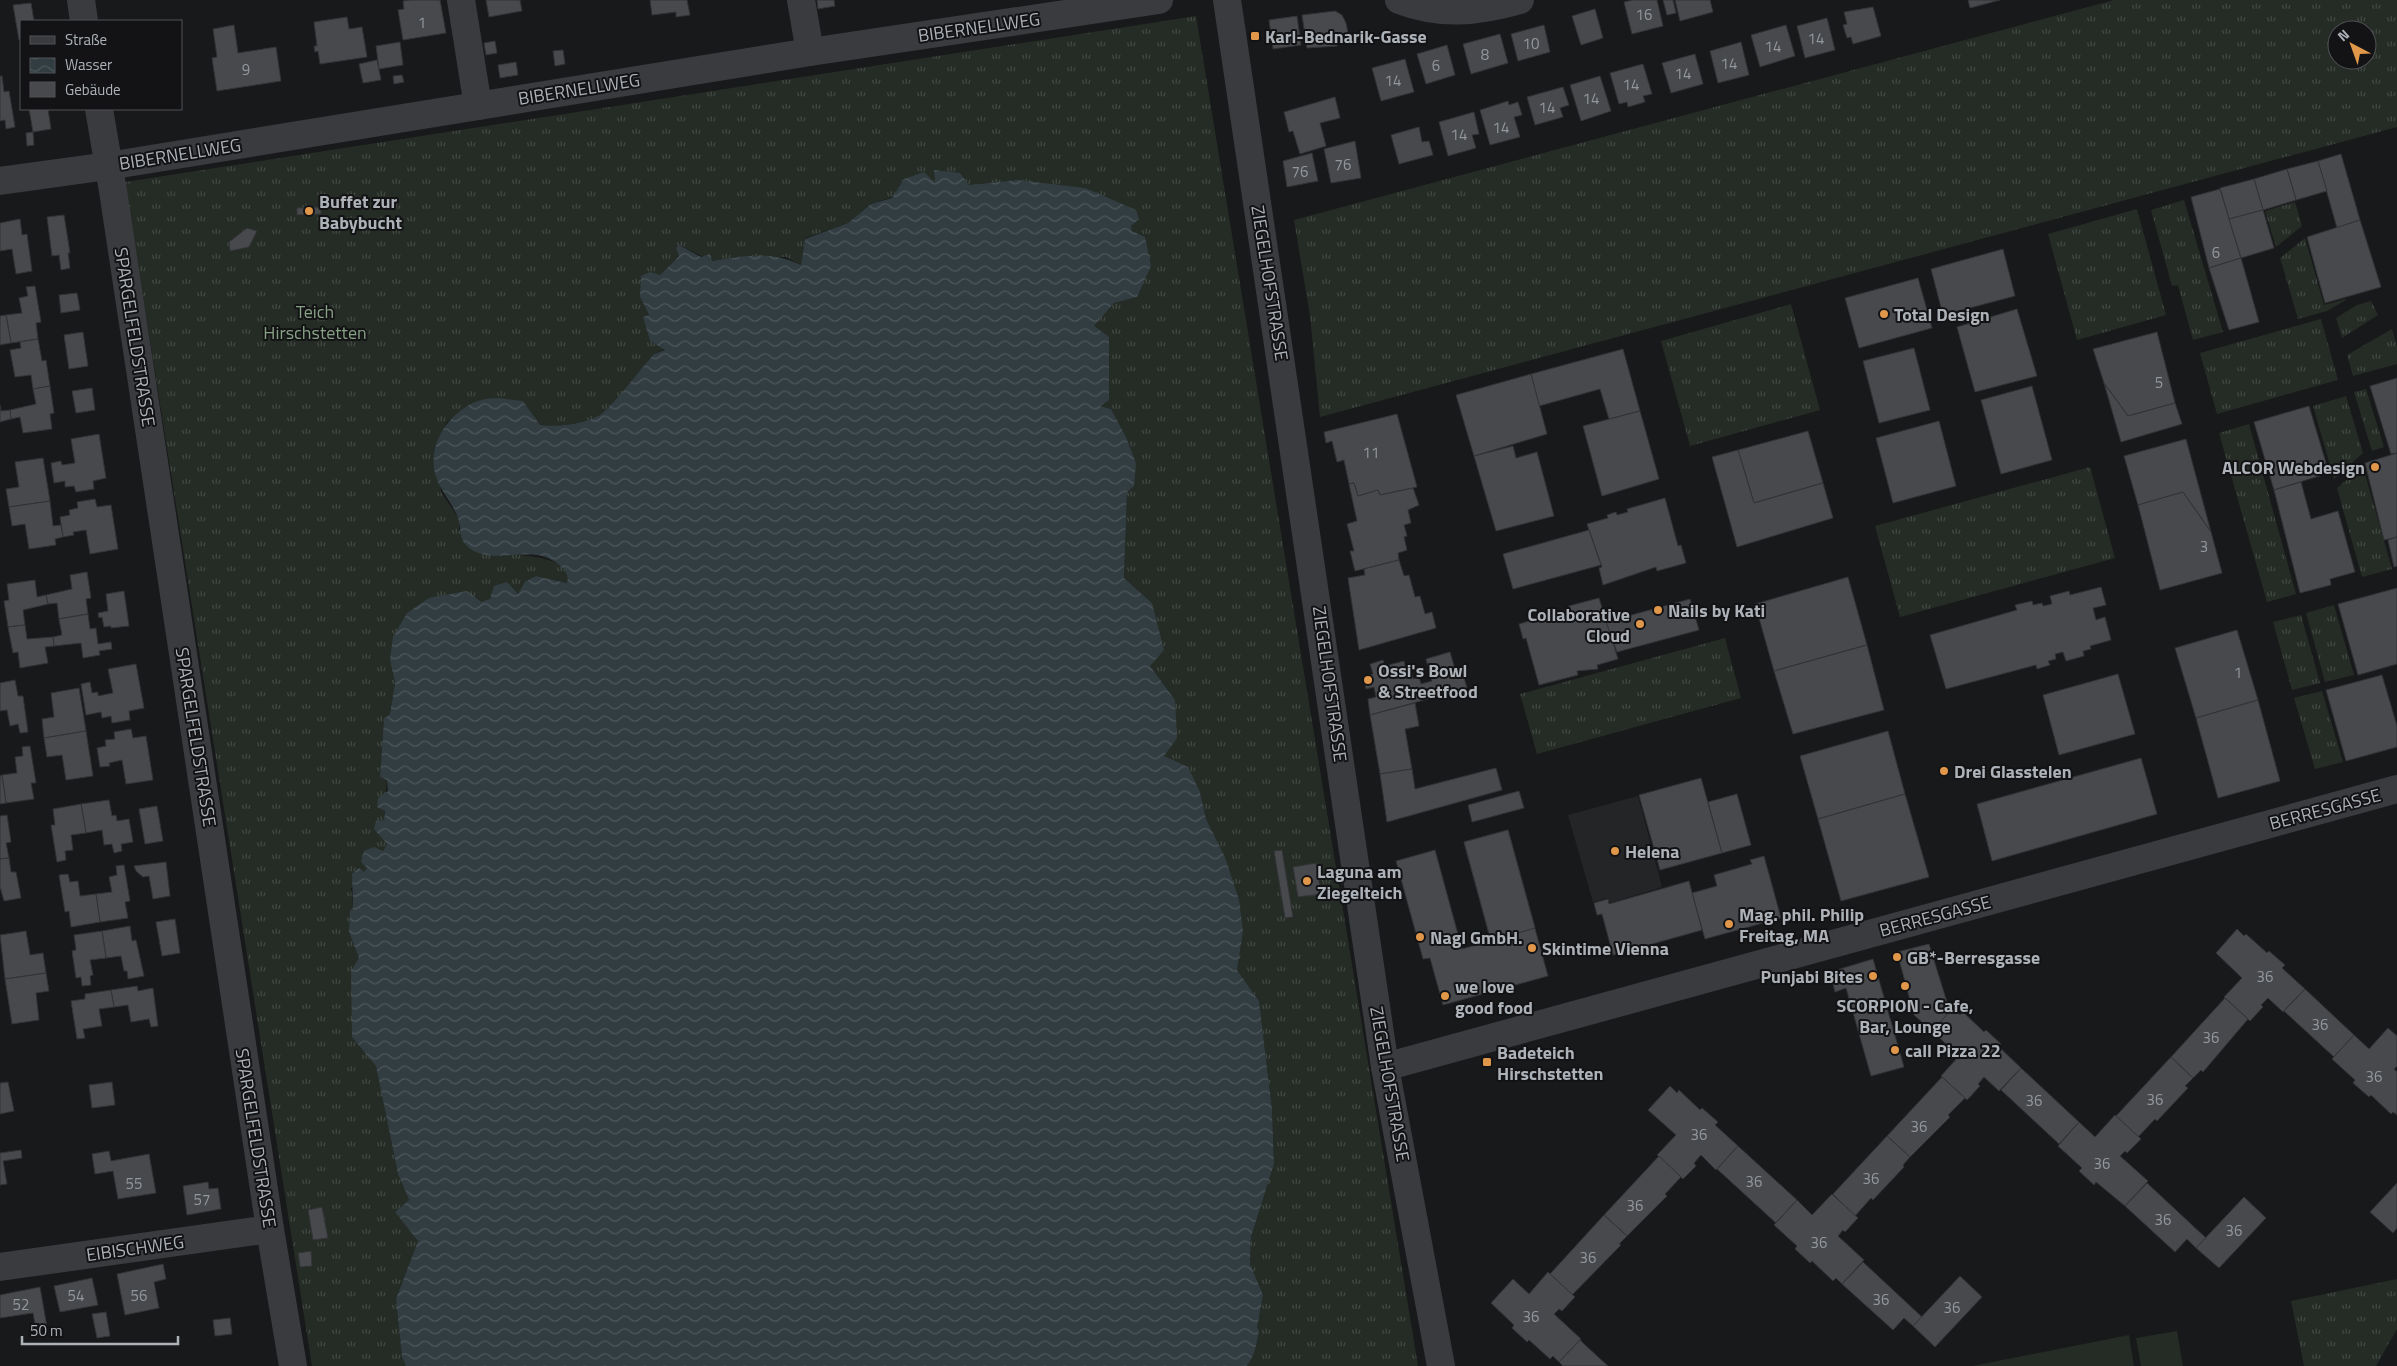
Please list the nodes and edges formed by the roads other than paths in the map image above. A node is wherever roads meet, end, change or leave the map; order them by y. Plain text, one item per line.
1 (81, 0) edge
2 (461, 0) edge
3 (801, 0) edge
4 (1159, 0) edge
5 (1227, 0) edge
6 (1399, 0) edge
7 (1520, 0) edge
8 (84, 20) edge
9 (810, 52) junction
10 (478, 106) junction
11 (99, 110) edge
12 (108, 166) junction
13 (0, 182) edge
14 (2397, 789) edge
15 (1386, 1067) junction
16 (270, 1230) junction
17 (0, 1267) edge
18 (293, 1366) edge
19 (1441, 1366) edge

1 - 8 street
2 - 10 street
3 - 9 street
4 - 9 street, BIBERNELLWEG
5 - 15 street, ZIEGELHOFSTRASSE
6 - 7 street
9 - 10 street, BIBERNELLWEG
10 - 12 street, BIBERNELLWEG
11 - 12 street, SPARGELFELDSTRASSE
12 - 13 street, BIBERNELLWEG
12 - 16 street, SPARGELFELDSTRASSE
14 - 15 street, BERRESGASSE
15 - 19 street, ZIEGELHOFSTRASSE
16 - 17 street, EIBISCHWEG
16 - 18 street, SPARGELFELDSTRASSE

